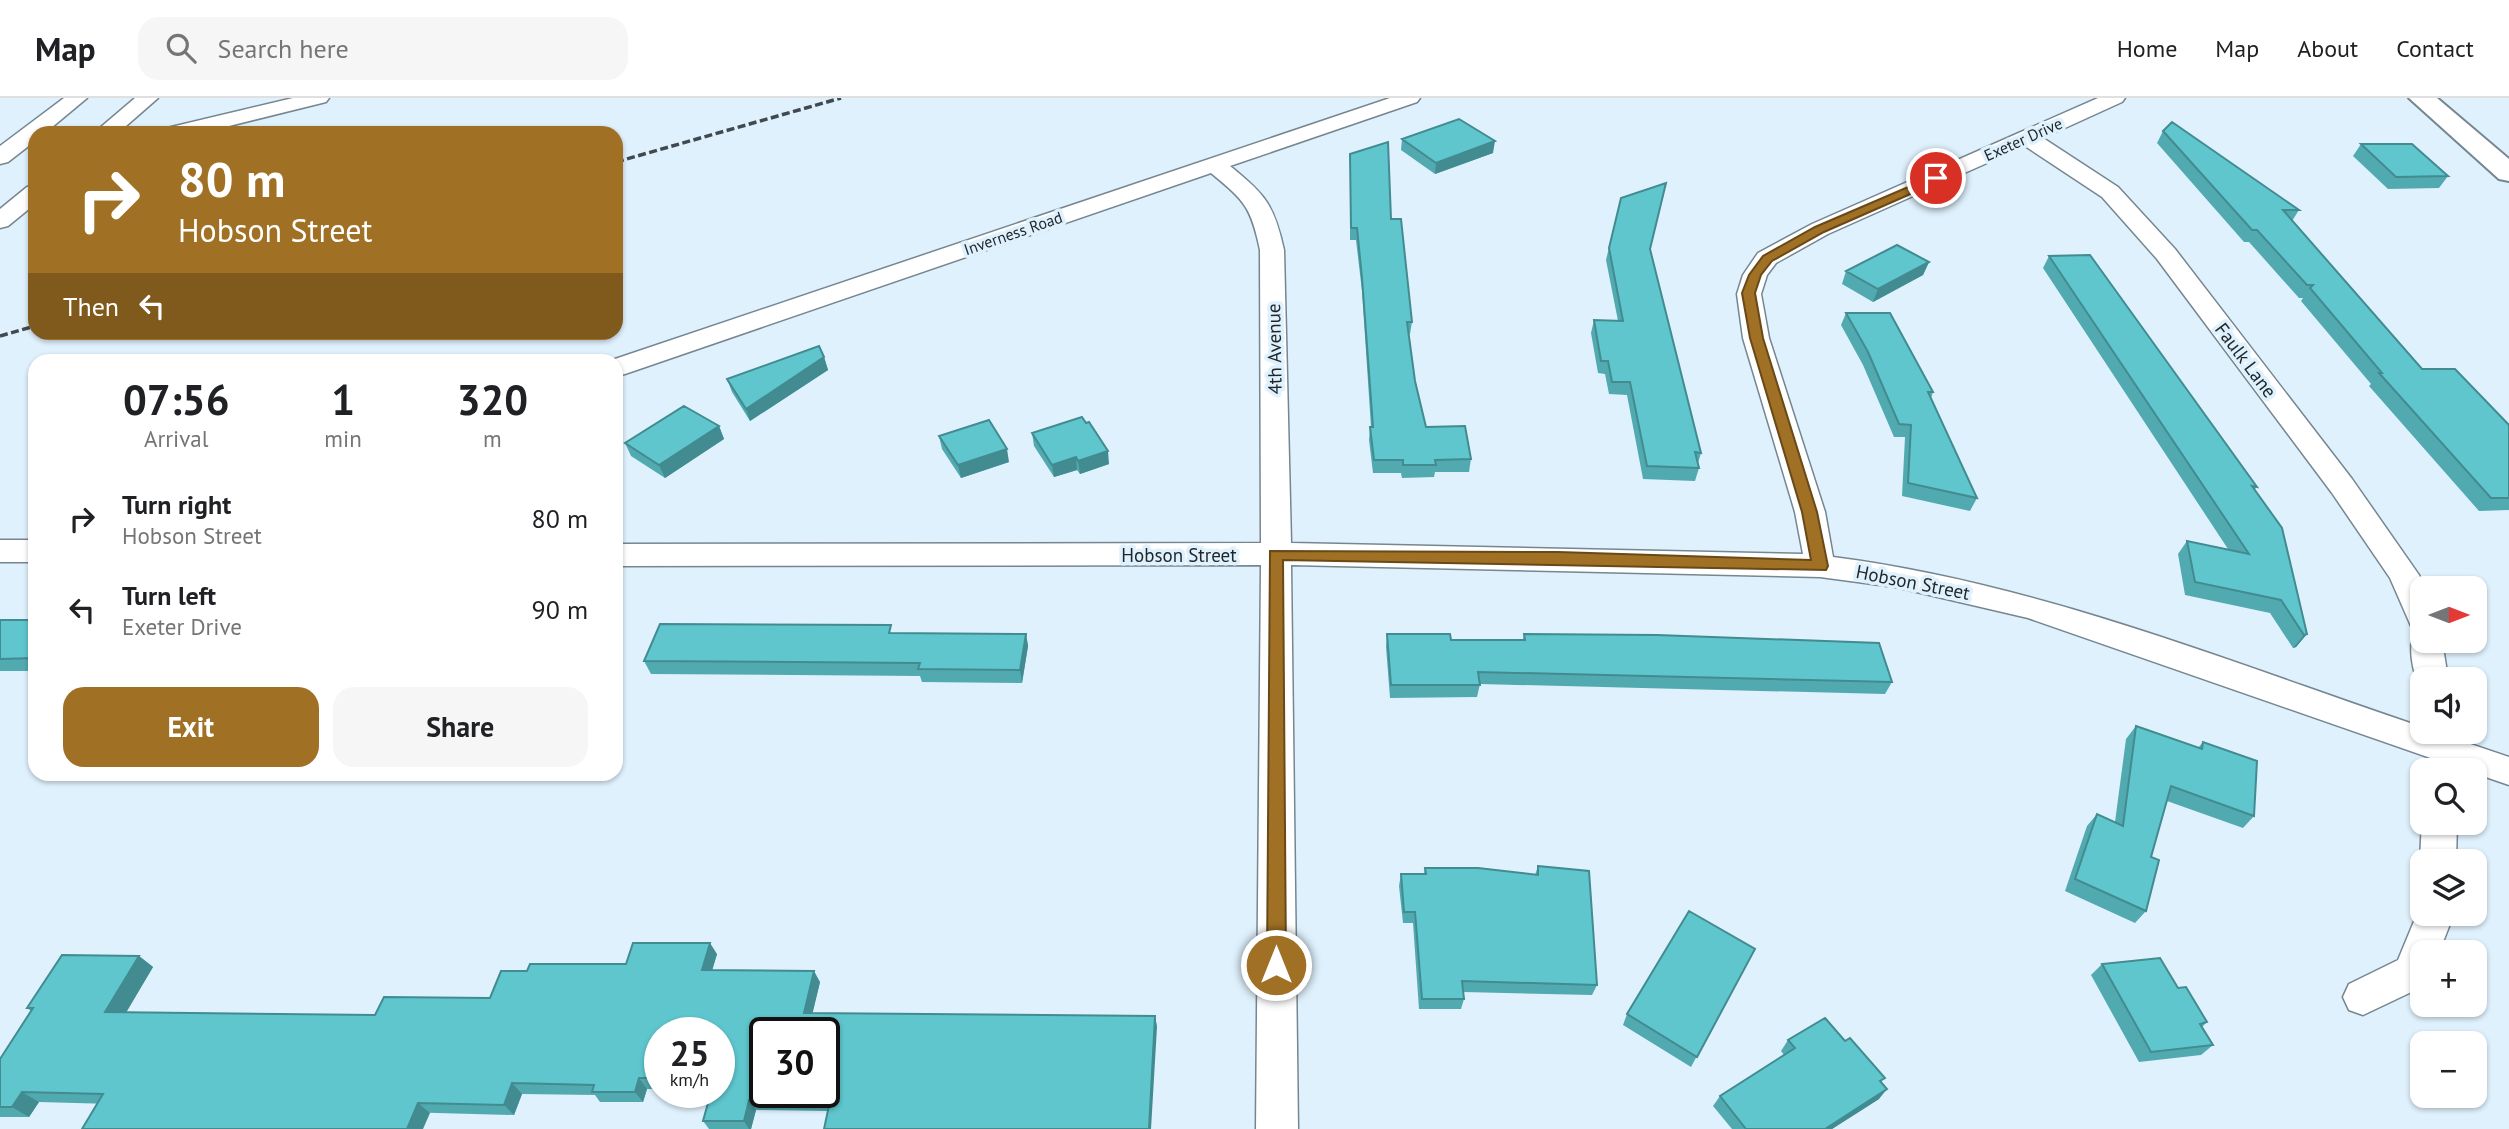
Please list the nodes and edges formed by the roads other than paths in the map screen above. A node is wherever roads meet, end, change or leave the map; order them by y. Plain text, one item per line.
1 (77, 98) edge
2 (148, 98) edge
3 (319, 98) edge
4 (1410, 98) edge
5 (2115, 98) edge
6 (2422, 98) edge
7 (40, 126) edge
8 (114, 126) edge
9 (204, 126) edge
10 (28, 136) edge
11 (2028, 138) junction
12 (0, 157) edge
13 (28, 162) edge
14 (0, 163) edge
15 (1215, 165) junction
16 (2509, 173) edge
17 (28, 198) edge
18 (0, 221) edge
19 (623, 366) edge
20 (0, 551) edge
21 (28, 551) edge
22 (1275, 554) junction
23 (623, 555) edge
24 (1820, 566) junction
25 (2410, 591) edge
26 (2440, 750) edge
27 (2509, 771) edge
28 (2430, 926) edge
29 (2363, 997) dead end
30 (1277, 1129) edge

1 - 7 street
2 - 8 street
3 - 9 street
4 - 15 street, Inverness Road
5 - 11 street, Exeter Drive
6 - 16 street
10 - 12 street
11 - 24 street, Exeter Drive
11 - 25 street, Faulk Lane
13 - 14 street
15 - 19 street, Inverness Road
15 - 22 street, 4th Avenue
17 - 18 street
20 - 21 street
22 - 23 street, Hobson Street
22 - 24 street, Hobson Street
22 - 30 street, 4th Avenue
24 - 26 street, Hobson Street
26 - 27 street, Hobson Street
28 - 29 street

